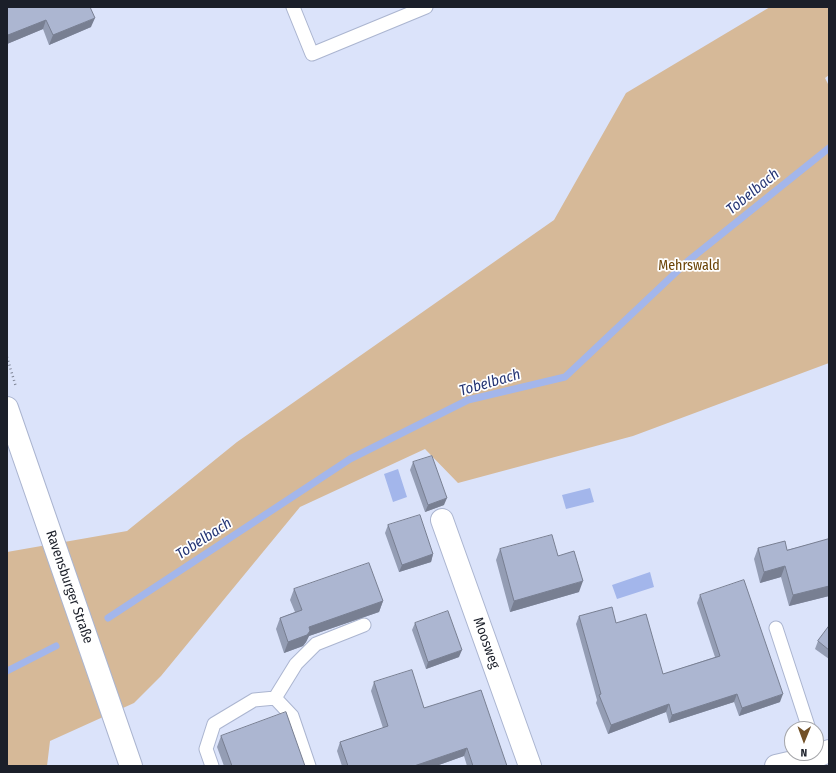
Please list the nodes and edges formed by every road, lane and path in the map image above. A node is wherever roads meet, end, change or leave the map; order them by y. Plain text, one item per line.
1 (293, 7) edge
2 (419, 8) edge
3 (7, 408) edge
4 (442, 520) dead end
5 (364, 625) edge
6 (776, 628) dead end
7 (275, 698) junction
8 (806, 721) edge
9 (794, 761) edge
10 (132, 766) edge
11 (212, 766) edge
12 (309, 766) edge
13 (530, 766) edge
14 (776, 766) edge

1 - 2 lane
3 - 10 main road, Ravensburger Straße
4 - 13 main road, Moosweg
5 - 7 lane
6 - 8 lane
7 - 11 lane
7 - 12 lane
9 - 14 main road

